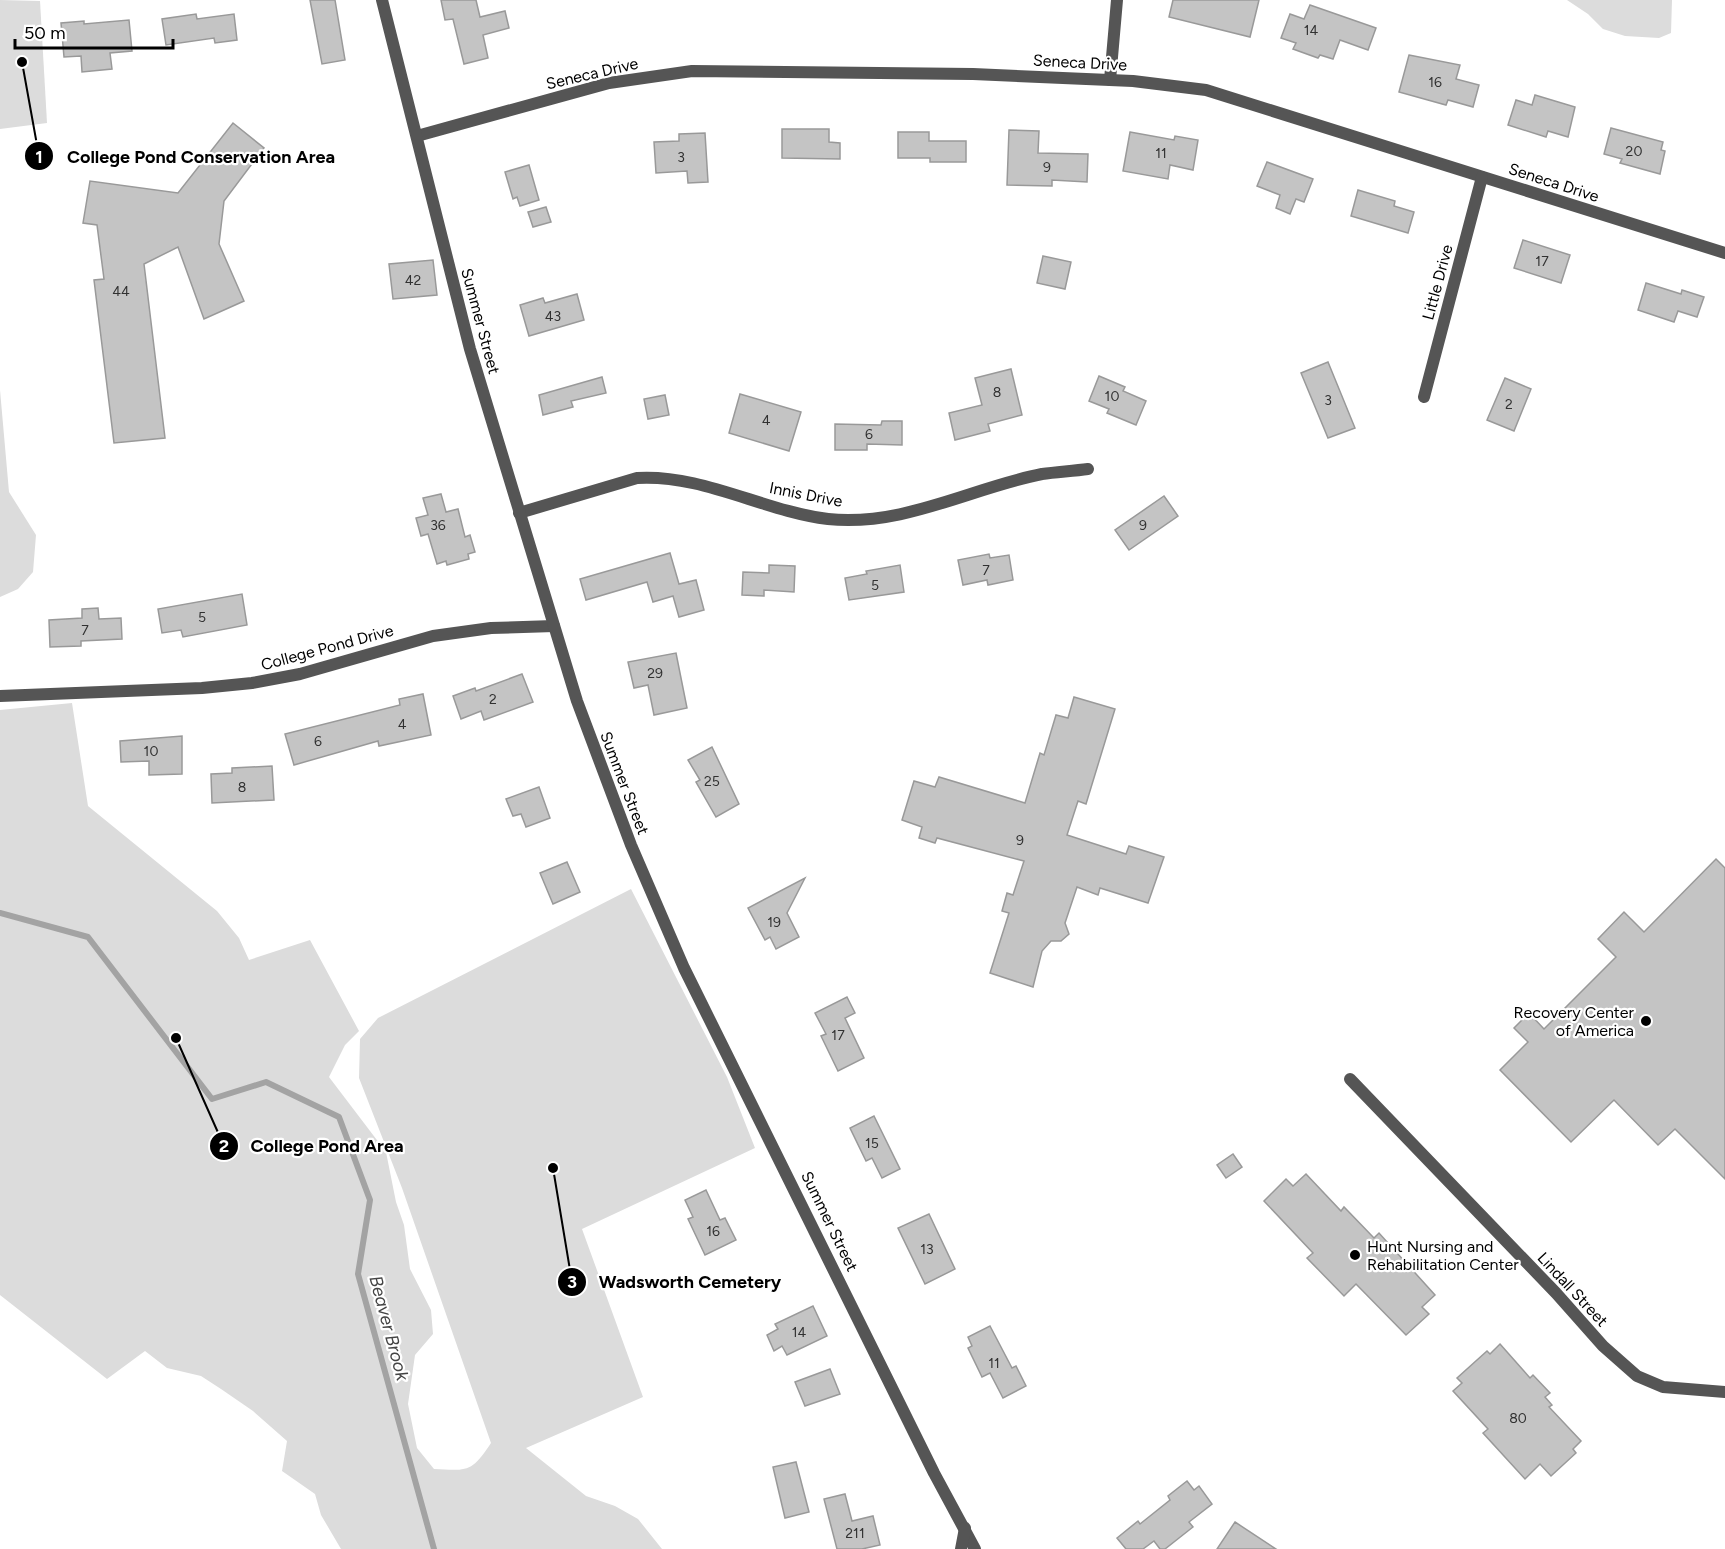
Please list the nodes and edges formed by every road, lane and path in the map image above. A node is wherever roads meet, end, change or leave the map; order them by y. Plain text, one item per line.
1 (382, 0) edge
2 (1117, 0) edge
3 (1110, 80) junction
4 (417, 136) junction
5 (1482, 177) junction
6 (1725, 254) edge
7 (1424, 397) dead end
8 (1088, 469) dead end
9 (519, 513) junction
10 (554, 626) junction
11 (0, 696) edge
12 (1350, 1079) dead end
13 (1725, 1392) edge
14 (966, 1528) junction
15 (961, 1549) edge
16 (975, 1549) edge

1 - 4 street, Summer Street
2 - 3 street
3 - 4 street, Seneca Drive
3 - 5 street, Seneca Drive
4 - 9 street, Summer Street
5 - 6 street, Seneca Drive
5 - 7 street, Little Drive
8 - 9 street, Innis Drive
9 - 10 street, Summer Street
10 - 11 street, College Pond Drive
10 - 14 street, Summer Street
12 - 13 street, Lindall Street
14 - 15 street
14 - 16 street, Summer Street

